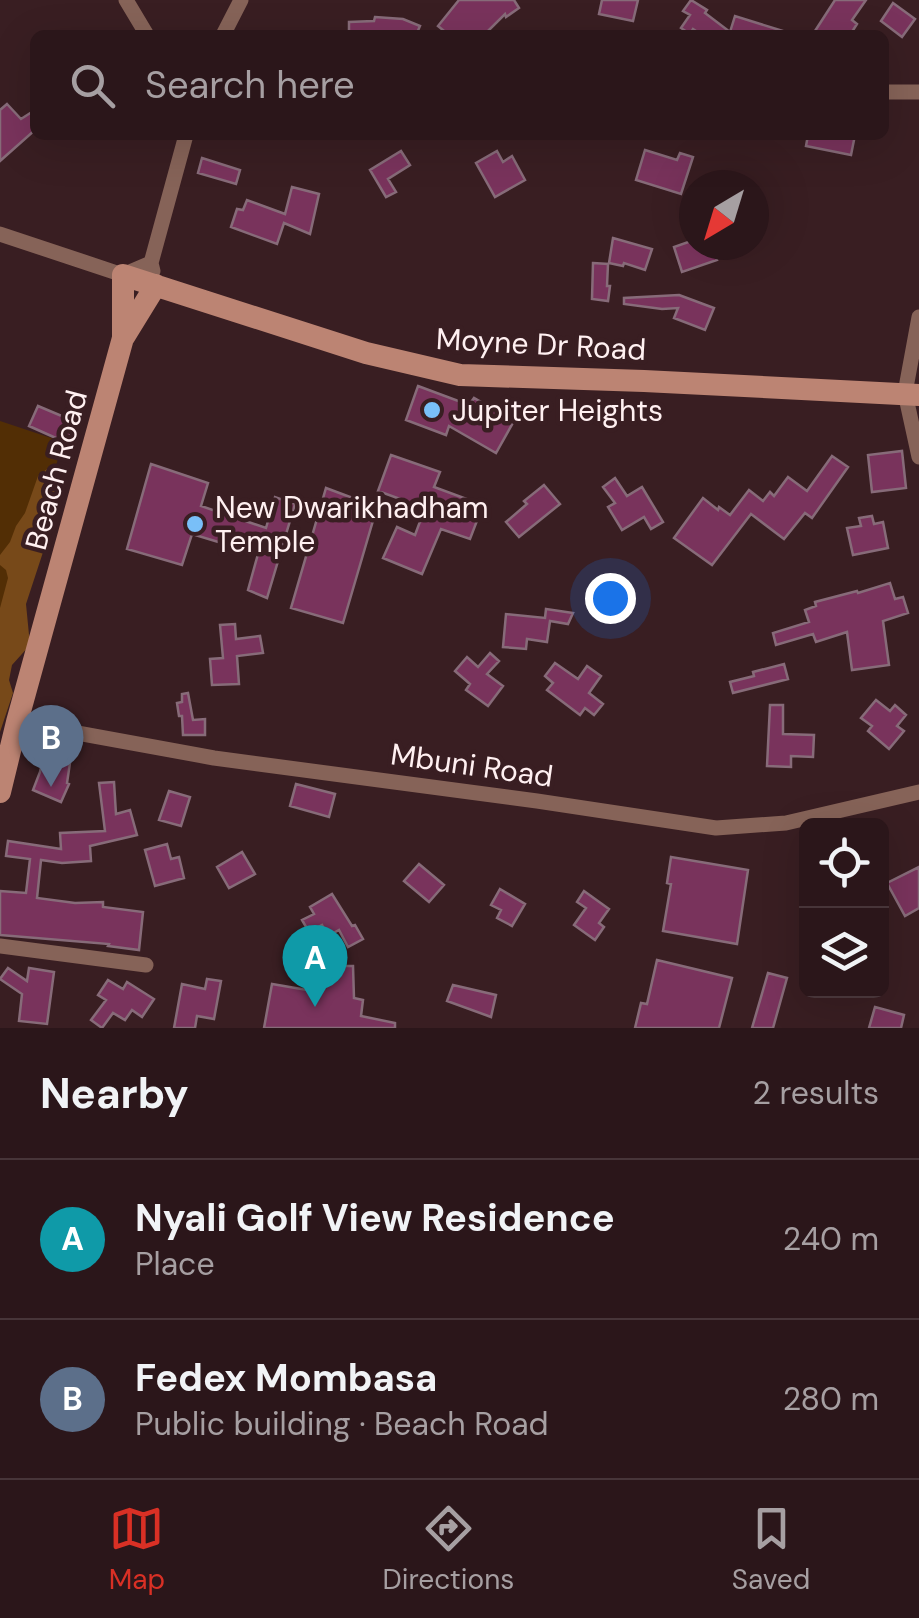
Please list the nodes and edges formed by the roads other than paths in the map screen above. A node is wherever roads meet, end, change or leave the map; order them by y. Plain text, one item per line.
1 (126, 0) edge
2 (241, 0) edge
3 (144, 30) edge
4 (226, 30) edge
5 (889, 92) edge
6 (919, 92) edge
7 (185, 140) edge
8 (0, 234) edge
9 (154, 274) junction
10 (124, 275) junction
11 (187, 294) junction
12 (140, 312) junction
13 (919, 317) edge
14 (123, 338) junction
15 (912, 394) edge
16 (919, 457) edge
17 (16, 722) junction
18 (0, 792) edge
19 (919, 792) edge
20 (0, 946) edge
21 (146, 966) dead end

1 - 3 street
2 - 4 street
5 - 6 street
7 - 9 street, Beach Road
8 - 10 street, Moyne Dr Road
9 - 10 main road, Moyne Dr Road
9 - 11 main road, Moyne Dr Road
9 - 12 main road, Beach Road
10 - 14 main road, Beach Road
11 - 12 main road
11 - 15 main road, Moyne Dr Road
12 - 14 main road, Beach Road
13 - 15 street
14 - 17 main road, Beach Road
15 - 16 street
17 - 18 main road, Beach Road
17 - 19 street, Mbuni Road
20 - 21 street

